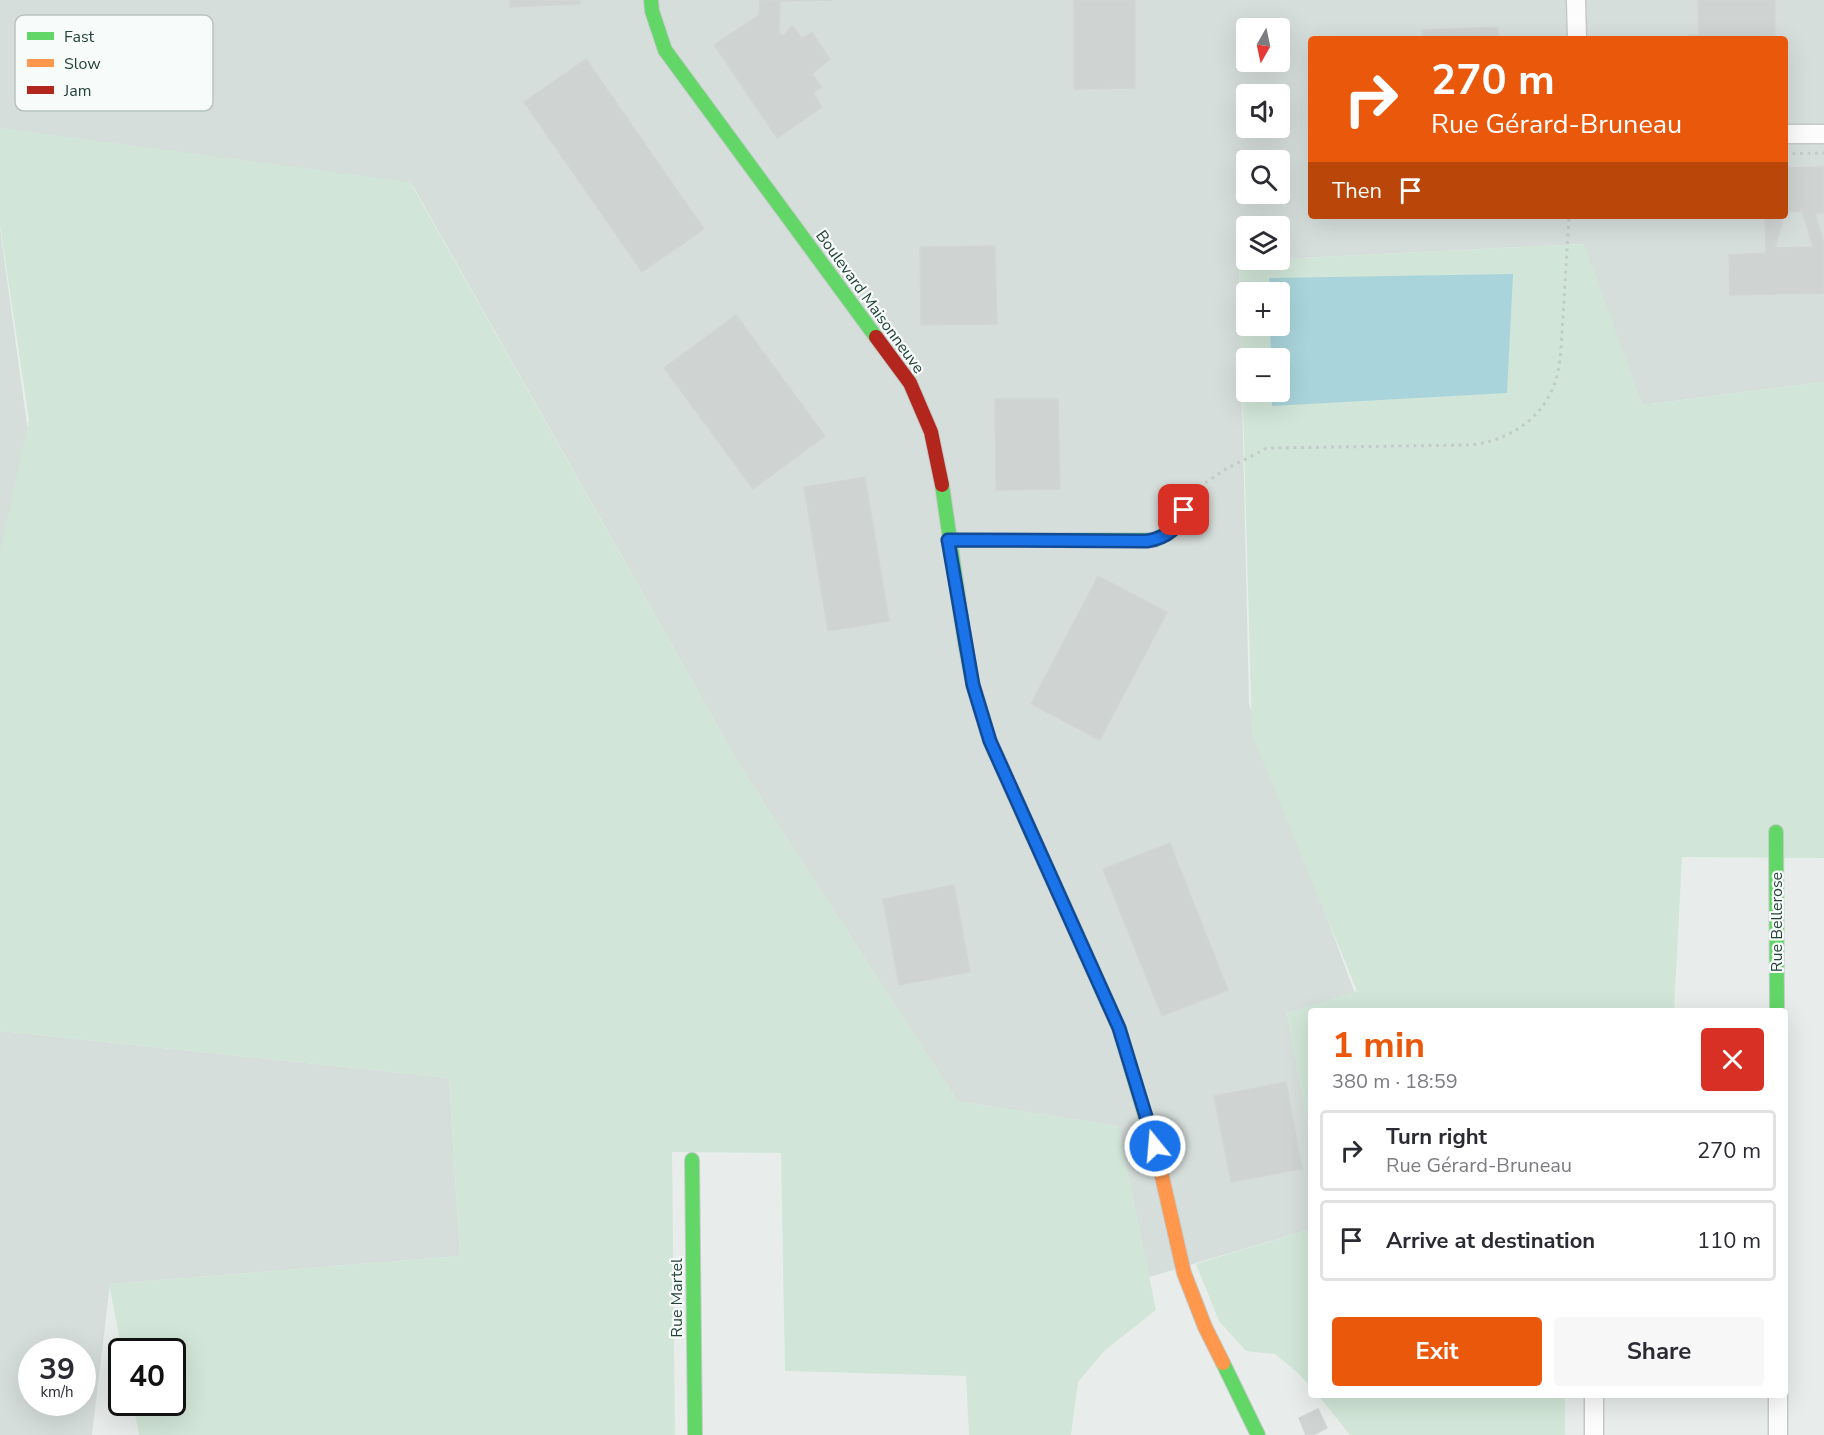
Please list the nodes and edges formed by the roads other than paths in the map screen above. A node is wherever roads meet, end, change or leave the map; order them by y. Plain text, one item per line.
1 (651, 0) edge
2 (1576, 0) edge
3 (1577, 36) edge
4 (1788, 134) edge
5 (1824, 134) edge
6 (1185, 497) road end
7 (948, 540) junction
8 (1776, 832) dead end
9 (1777, 1008) edge
10 (692, 1160) dead end
11 (1594, 1398) edge
12 (1778, 1398) edge
13 (694, 1435) edge
14 (1258, 1435) edge
15 (1593, 1435) edge
16 (1778, 1435) edge

1 - 7 street, Boulevard Maisonneuve
2 - 3 street
4 - 5 street
6 - 7 street
7 - 14 street, Boulevard Maisonneuve
8 - 9 street, Rue Bellerose
10 - 13 street, Rue Martel
11 - 15 street
12 - 16 street

